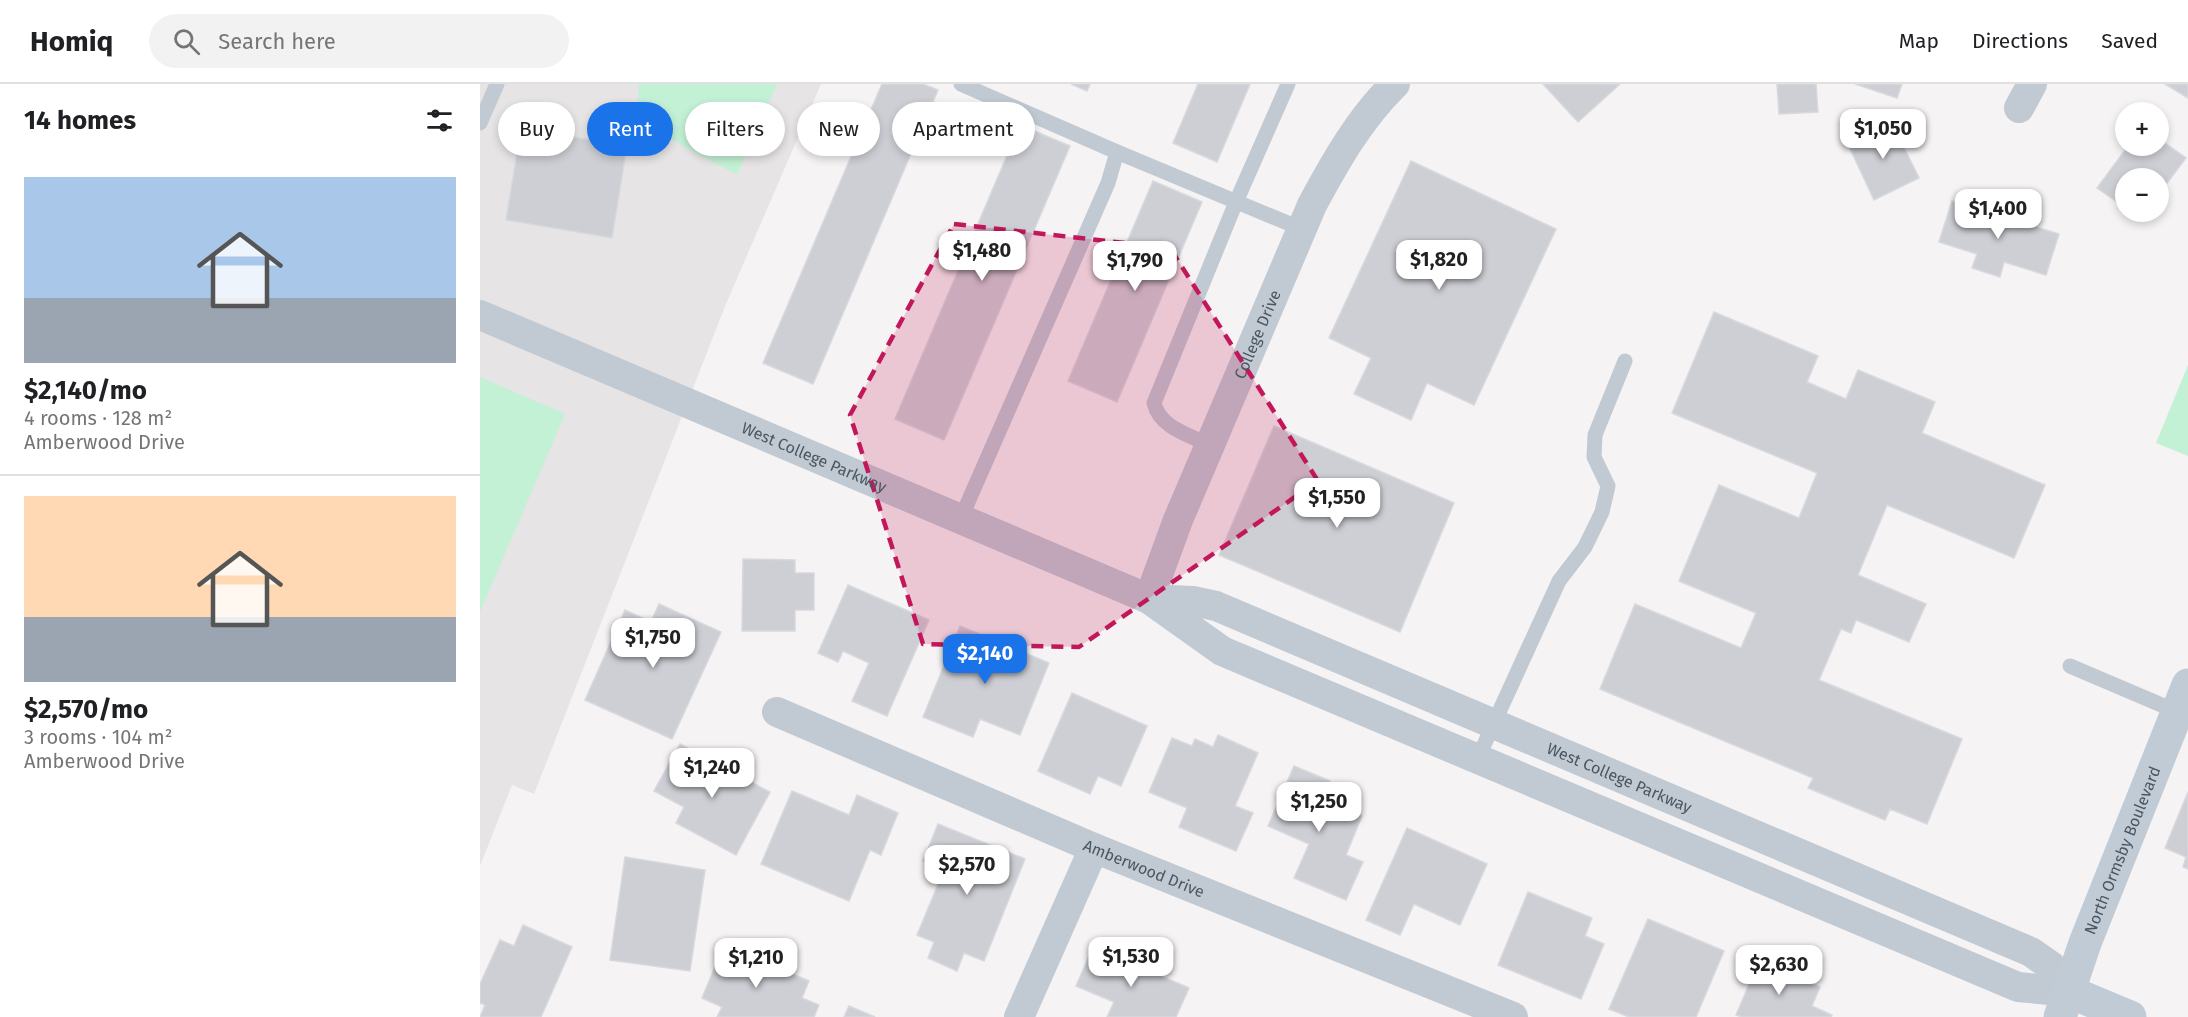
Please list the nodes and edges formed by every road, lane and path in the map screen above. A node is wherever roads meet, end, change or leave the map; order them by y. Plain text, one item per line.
1 (497, 84) edge
2 (961, 84) edge
3 (1288, 84) edge
4 (1386, 87) edge
5 (480, 123) edge
6 (1117, 152) junction
7 (1236, 202) junction
8 (1302, 229) junction
9 (480, 315) edge
10 (1625, 361) dead end
11 (1210, 445) junction
12 (961, 518) junction
13 (1149, 599) junction
14 (2070, 666) dead end
15 (2184, 702) edge
16 (777, 712) dead end
17 (1493, 723) junction
18 (1478, 758) junction
19 (1094, 848) junction
20 (2065, 1004) edge
21 (1448, 1005) edge
22 (1019, 1017) edge
23 (1513, 1017) edge
24 (2130, 1017) edge

1 - 5 lane
2 - 6 lane
3 - 7 lane
4 - 8 street, College Drive
6 - 7 lane
6 - 12 lane
7 - 8 lane
7 - 11 lane
8 - 11 street, College Drive
9 - 12 street, West College Parkway
10 - 17 lane
11 - 13 street, College Drive
12 - 13 street, West College Parkway
13 - 17 street, West College Parkway
13 - 18 street, West College Parkway
14 - 15 lane
15 - 20 street, North Ormsby Boulevard
16 - 19 street, Amberwood Drive
17 - 18 lane
17 - 20 street, West College Parkway
18 - 20 street, West College Parkway
19 - 21 street, Amberwood Drive
19 - 22 street
20 - 24 street, West College Parkway
21 - 23 street, Amberwood Drive

